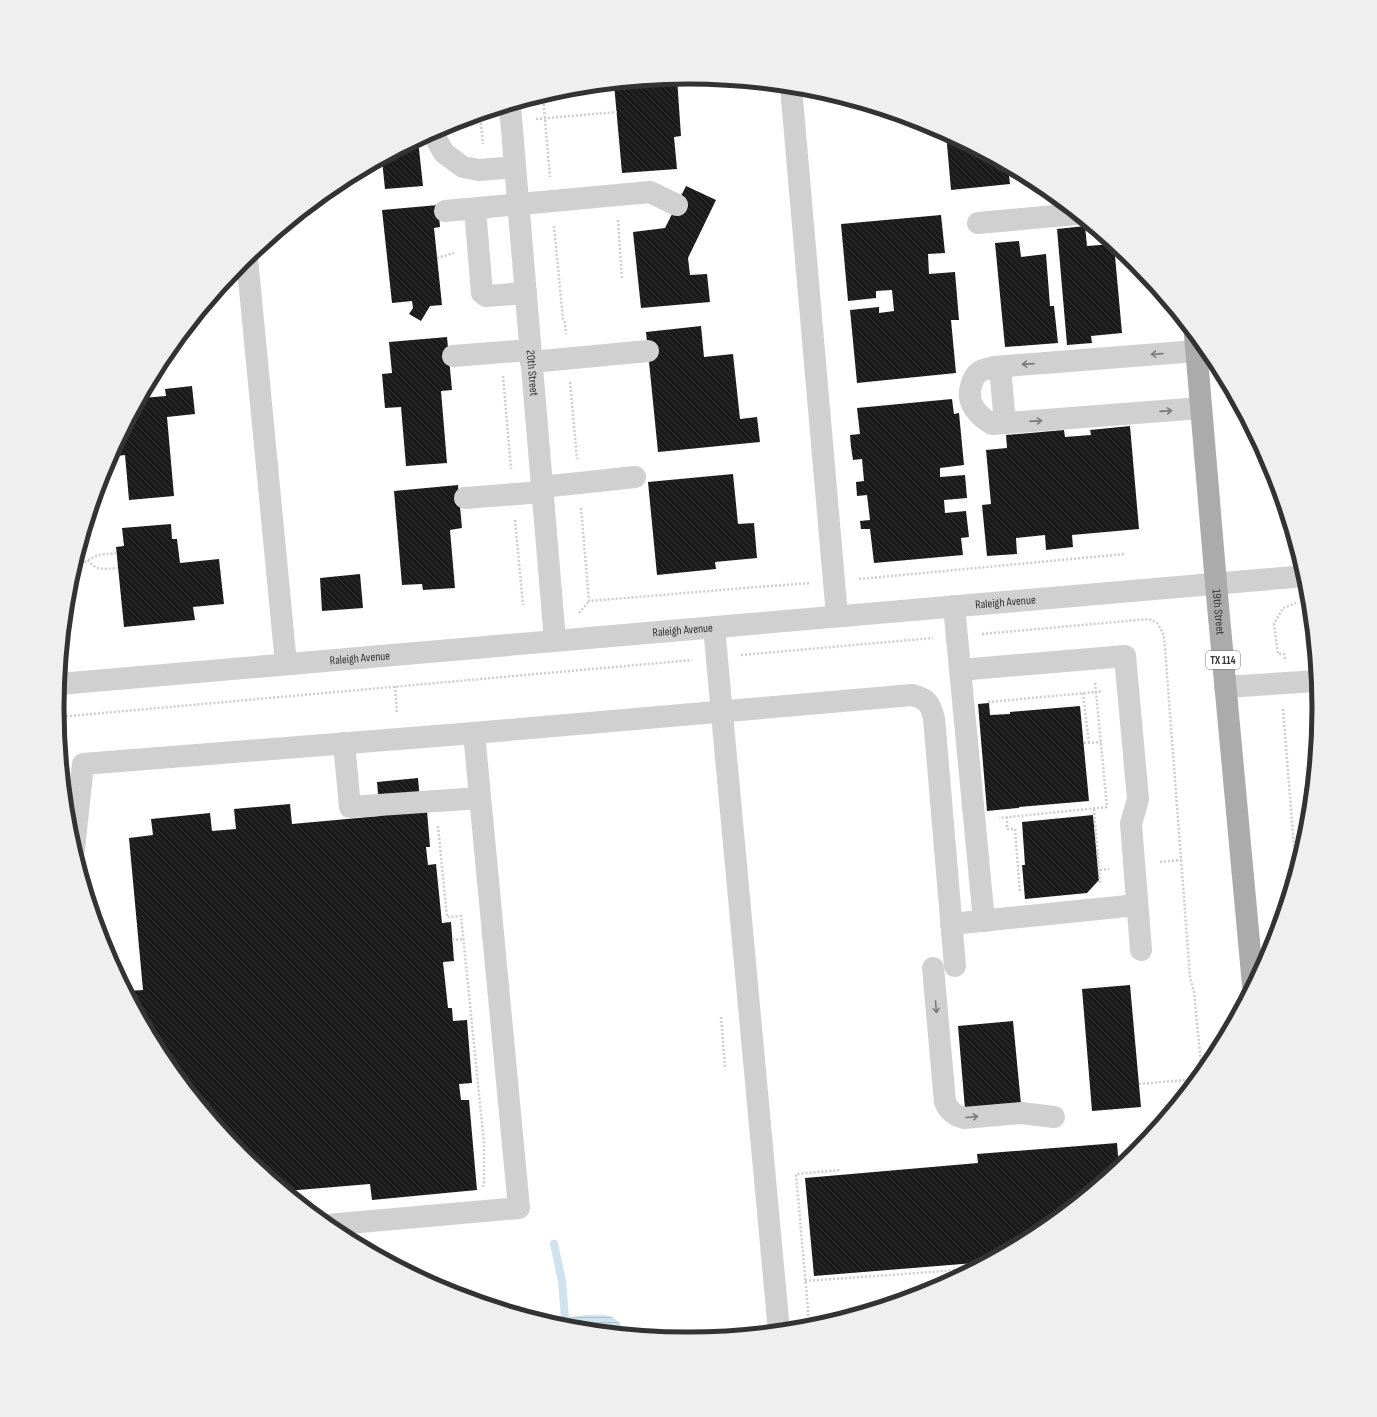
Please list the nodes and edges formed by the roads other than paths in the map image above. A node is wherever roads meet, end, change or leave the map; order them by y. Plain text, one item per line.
1 (792, 93) edge
2 (511, 114) edge
3 (436, 138) edge
4 (515, 167) junction
5 (518, 204) junction
6 (677, 205) dead end
7 (475, 209) junction
8 (445, 211) dead end
9 (1071, 215) edge
10 (978, 223) dead end
11 (248, 266) edge
12 (526, 293) junction
13 (1195, 343) edge
14 (648, 351) dead end
15 (453, 356) dead end
16 (531, 356) junction
17 (1000, 367) junction
18 (1201, 408) junction
19 (1005, 423) junction
20 (635, 478) dead end
21 (542, 489) junction
22 (465, 498) dead end
23 (1299, 577) edge
24 (1216, 584) junction
25 (954, 606) junction
26 (837, 616) junction
27 (714, 626) junction
28 (555, 640) junction
29 (286, 664) junction
30 (960, 670) junction
31 (1312, 681) edge
32 (65, 684) edge
33 (1225, 687) junction
34 (722, 712) junction
35 (474, 733) junction
36 (344, 743) junction
37 (479, 790) junction
38 (76, 830) edge
39 (1137, 905) junction
40 (984, 921) junction
41 (952, 924) junction
42 (1141, 950) dead end
43 (955, 966) dead end
44 (933, 968) dead end
45 (1253, 975) edge
46 (1054, 1117) dead end
47 (337, 1224) edge
48 (779, 1326) edge

1 - 26 street
2 - 4 street, 20th Street
3 - 4 street
4 - 5 street, 20th Street
5 - 6 street
5 - 7 street
5 - 12 street, 20th Street
7 - 8 street
7 - 12 street
9 - 10 street
11 - 29 street
12 - 16 street, 20th Street
13 -> 17 street
13 - 18 main road, 19th Street / TX 114
14 - 16 street
15 - 16 street
16 - 21 street, 20th Street
17 - 19 street
17 - 19 street
19 -> 18 street
18 - 24 main road, 19th Street / TX 114
20 - 21 street
21 - 22 street
21 - 28 street, 20th Street
23 - 24 street, Raleigh Avenue
24 - 25 street, Raleigh Avenue
24 - 33 main road, 19th Street / TX 114
25 - 26 street, Raleigh Avenue
25 - 30 street
26 - 27 street, Raleigh Avenue
27 - 28 street, Raleigh Avenue
27 - 34 street
28 - 29 street, Raleigh Avenue
29 - 32 street, Raleigh Avenue
30 - 39 street
30 - 40 street
31 - 33 street
33 - 45 main road, 19th Street / TX 114
34 - 35 street
34 - 41 street
34 - 48 street
35 - 36 street
35 - 37 street
36 - 37 street
36 - 38 street
37 - 47 street
39 - 40 street
39 - 42 street
40 - 41 street
41 - 43 street
44 -> 46 street

